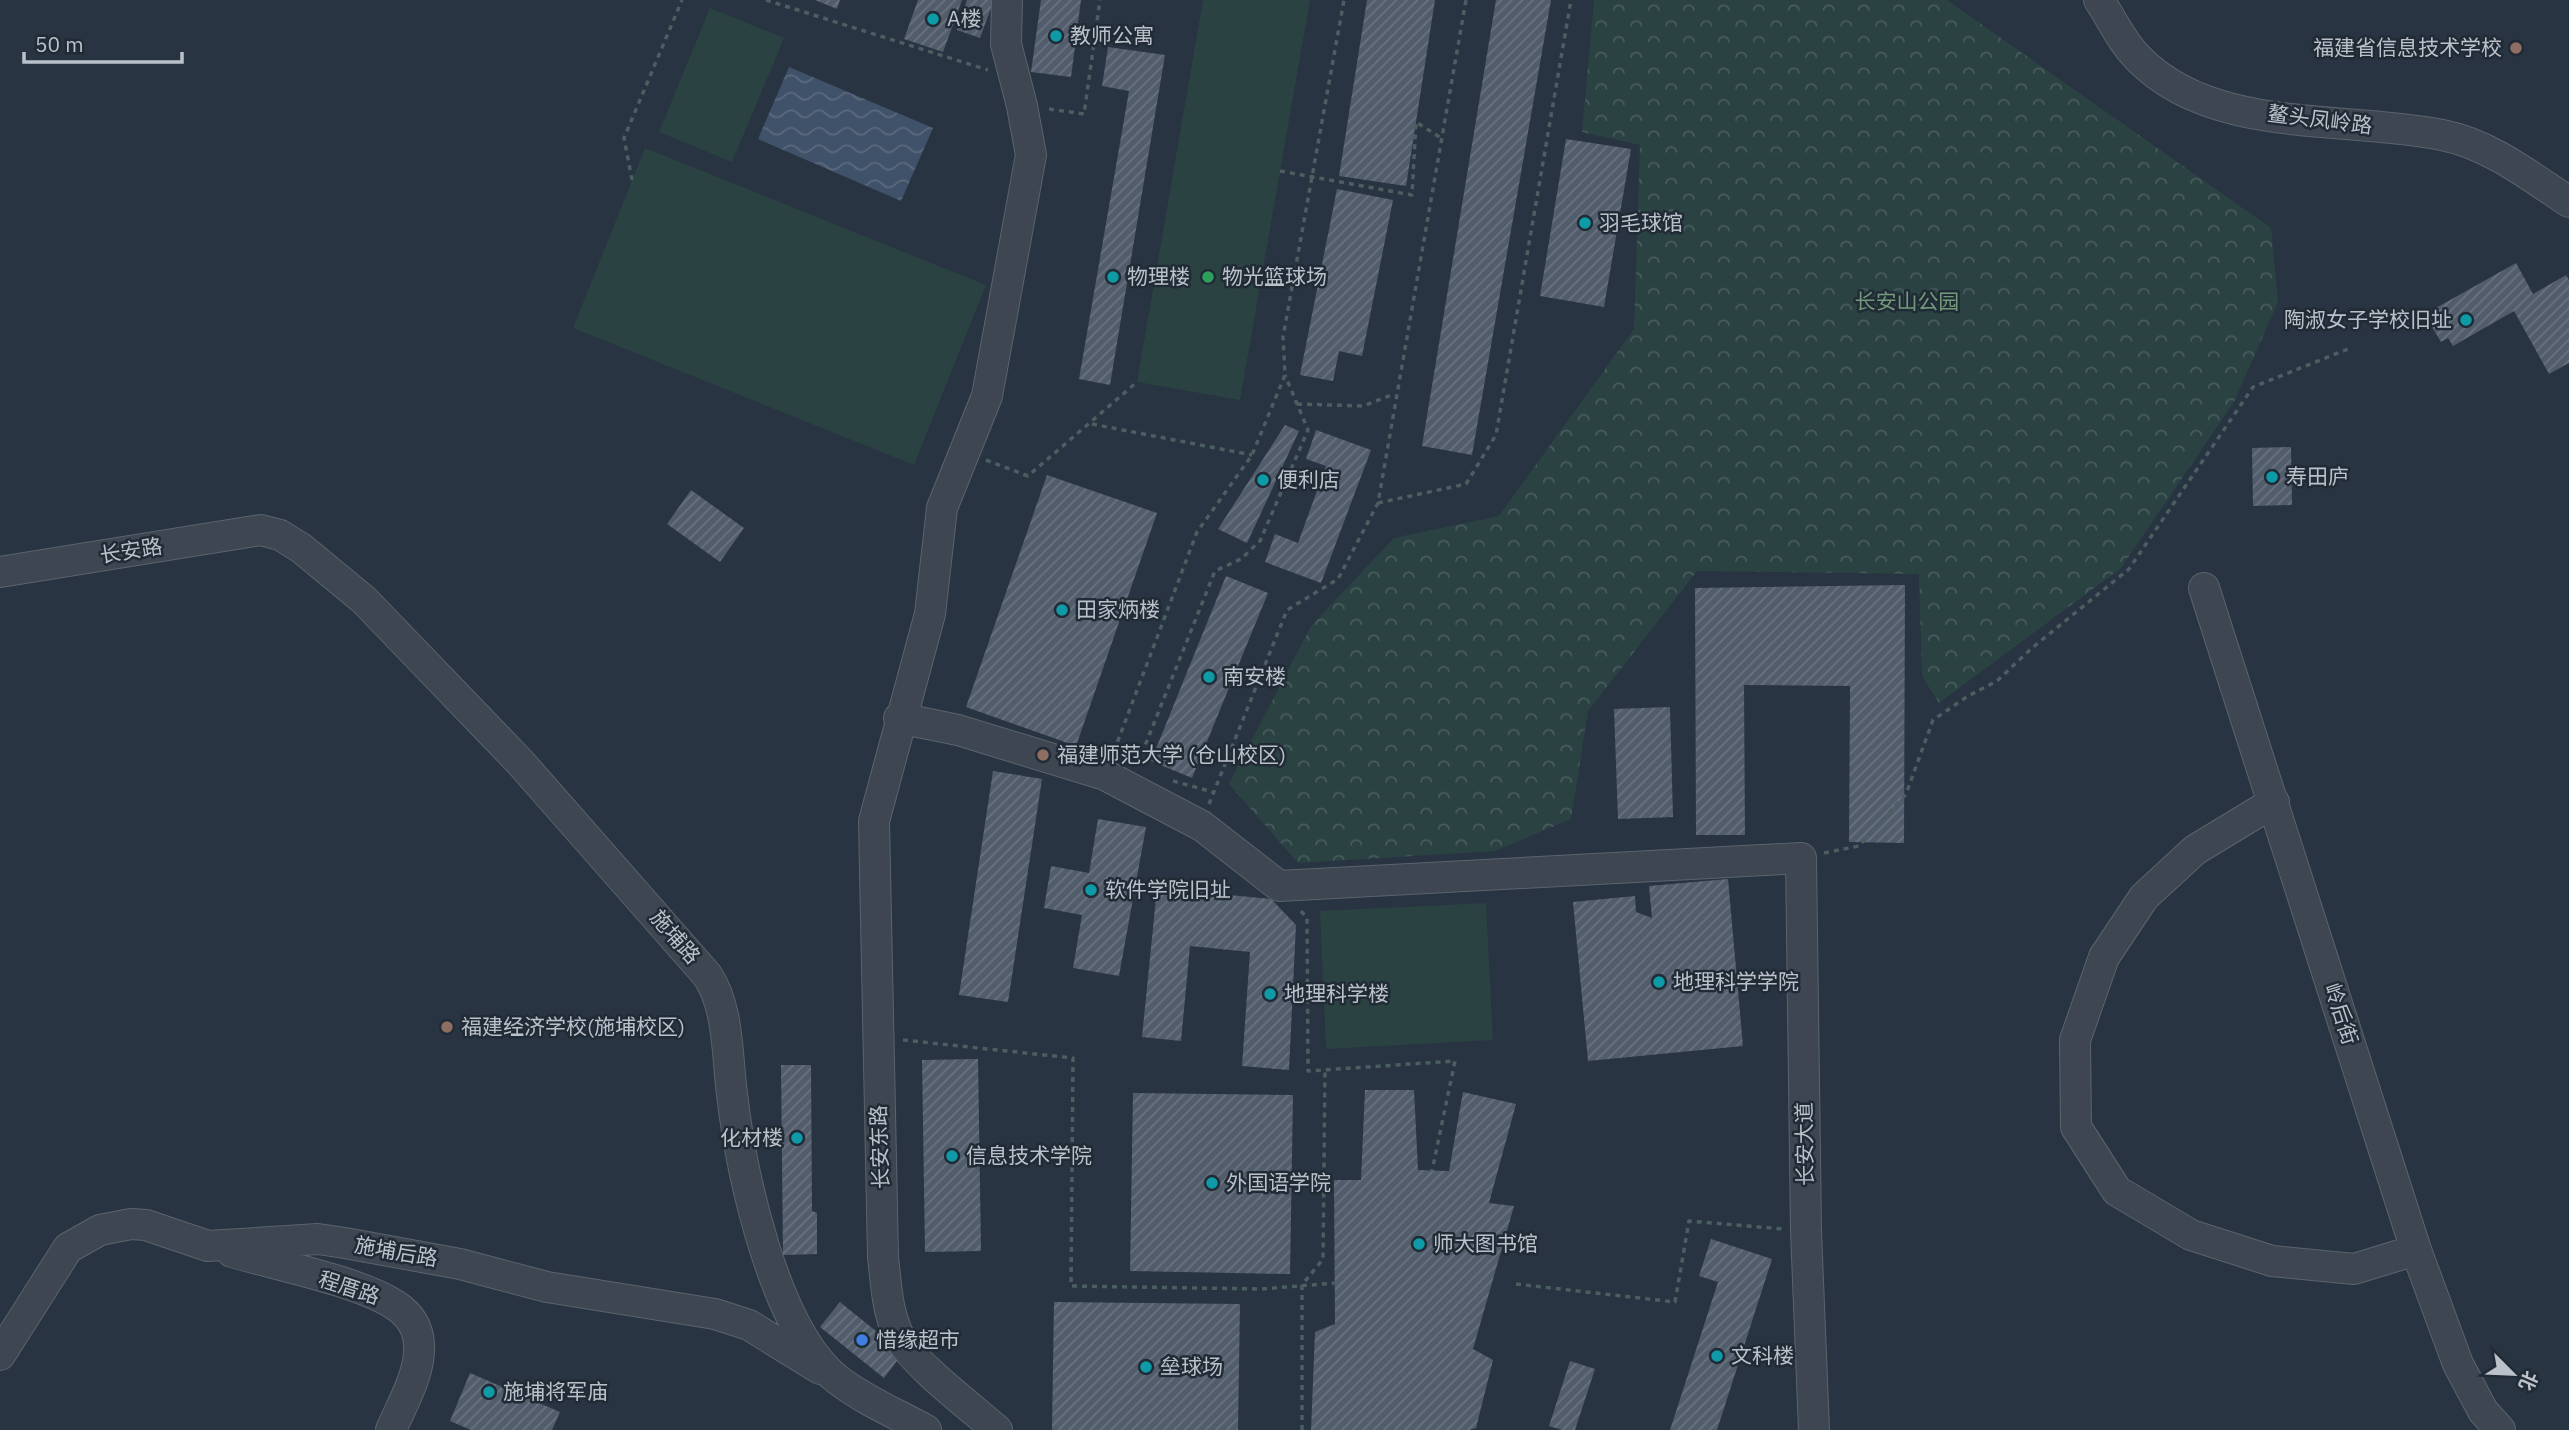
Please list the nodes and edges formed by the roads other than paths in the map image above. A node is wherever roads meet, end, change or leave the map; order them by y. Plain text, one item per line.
1 (1007, 0) edge
2 (2099, 0) edge
3 (2569, 202) edge
4 (261, 530) joint
5 (0, 572) edge
6 (2204, 588) dead end
7 (899, 718) junction
8 (2274, 802) junction
9 (208, 1246) junction
10 (2416, 1250) junction
11 (0, 1355) edge
12 (838, 1380) junction
13 (391, 1430) edge
14 (926, 1430) edge
15 (997, 1430) edge
16 (1814, 1430) edge
17 (2500, 1430) edge

1 - 7 street, 长安东路
2 - 3 street, 鳌头凤岭路
4 - 5 street, 长安路
4 - 12 street, 施埔路
6 - 8 street, 岭后街
7 - 15 street, 长安东路
7 - 16 street, 长安大道
8 - 10 street, 岭后街
8 - 10 street
9 - 11 street, 施埔后路
9 - 12 street, 施埔后路
9 - 13 street, 程厝路
10 - 17 street, 岭后街
12 - 14 street, 施埔路

